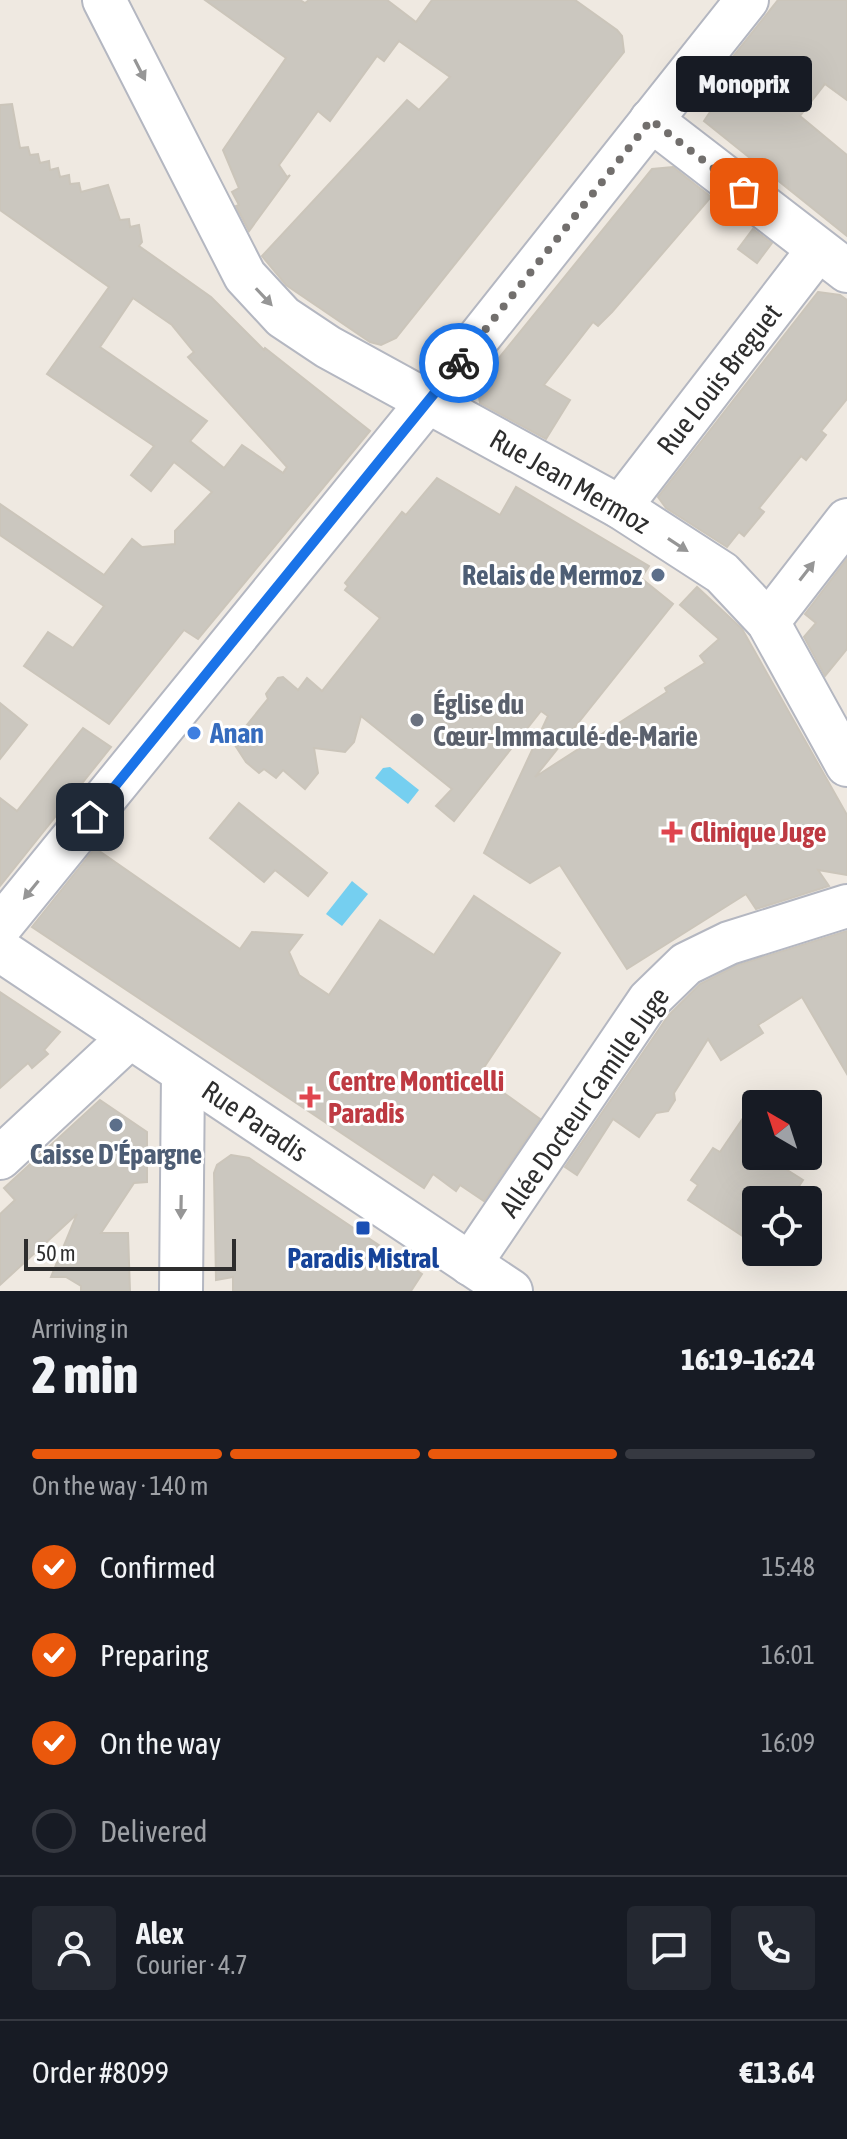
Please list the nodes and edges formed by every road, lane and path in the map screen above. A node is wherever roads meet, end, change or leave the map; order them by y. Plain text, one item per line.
1 (104, 0) edge
2 (747, 0) edge
3 (651, 120) junction
4 (833, 261) edge
5 (429, 401) junction
6 (620, 507) junction
7 (847, 520) edge
8 (768, 622) junction
9 (847, 765) edge
10 (847, 906) edge
11 (0, 927) edge
12 (0, 950) edge
13 (130, 1037) junction
14 (183, 1073) junction
15 (0, 1158) edge
16 (470, 1264) junction
17 (181, 1291) edge
18 (511, 1291) edge

1 -> 5 street, Rue Jean Mermoz
2 - 3 street
3 - 4 street
3 - 5 street
4 - 6 street, Rue Louis Breguet
5 - 6 street, Rue Jean Mermoz
5 -> 11 street
6 -> 8 street, Rue Jean Mermoz
8 -> 7 street
8 - 9 street, Rue Jean Mermoz
10 - 16 street, Allée Docteur Camille Juge
12 - 13 street, Rue Paradis
13 - 14 street, Rue Paradis
13 - 15 street
14 - 16 street, Rue Paradis
14 -> 17 street
16 - 18 street, Rue Paradis

